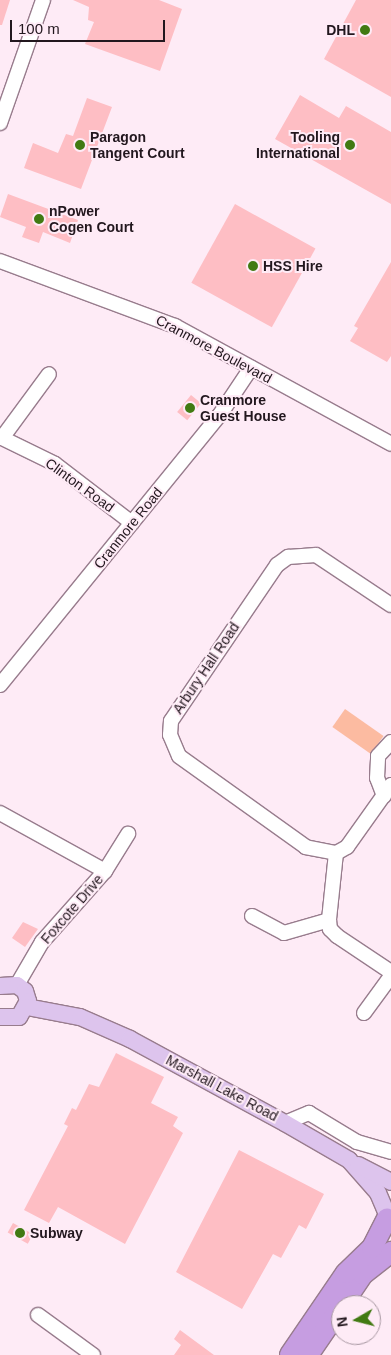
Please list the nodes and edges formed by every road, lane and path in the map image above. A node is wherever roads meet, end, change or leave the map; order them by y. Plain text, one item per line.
1 (43, 0) edge
2 (6, 88) edge
3 (0, 122) edge
4 (0, 261) edge
5 (251, 368) junction
6 (49, 374) dead end
7 (1, 437) edge
8 (391, 444) edge
9 (132, 523) junction
10 (391, 605) edge
11 (0, 685) edge
12 (391, 742) edge
13 (388, 790) edge
14 (0, 813) edge
15 (128, 834) dead end
16 (336, 853) junction
17 (105, 871) junction
18 (252, 916) dead end
19 (329, 920) junction
20 (391, 972) edge
21 (391, 976) edge
22 (17, 984) junction
23 (0, 986) edge
24 (27, 1007) junction
25 (364, 1014) dead end
26 (0, 1017) edge
27 (285, 1122) junction
28 (391, 1152) edge
29 (349, 1160) junction
30 (368, 1170) junction
31 (391, 1170) edge
32 (391, 1182) edge
33 (389, 1216) edge
34 (391, 1252) edge
35 (349, 1295) edge
36 (38, 1316) dead end
37 (331, 1322) edge
38 (93, 1355) edge
39 (290, 1355) edge
40 (308, 1355) edge

1 - 2 street
2 - 3 street
4 - 5 street, Cranmore Boulevard
5 - 8 street, Cranmore Boulevard
5 - 9 street, Cranmore Road
6 - 7 street
7 - 9 street, Clinton Road
9 - 11 street, Cranmore Road
10 - 16 street, Arbury Hall Road
12 - 13 street
13 - 16 street
14 - 17 street
15 - 17 street, Foxcote Drive
16 - 19 street
17 - 22 street, Foxcote Drive
18 - 19 street
19 - 20 street
21 - 25 street
22 - 23 main road
22 - 24 main road
24 - 26 main road
24 - 27 main road, Marshall Lake Road
27 - 28 street
27 - 29 main road, Marshall Lake Road
29 - 30 main road
29 - 33 main road, Marshall Lake Road
30 - 31 main road
30 - 32 main road
33 - 39 highway
34 - 35 highway
36 - 38 street
37 - 40 highway

